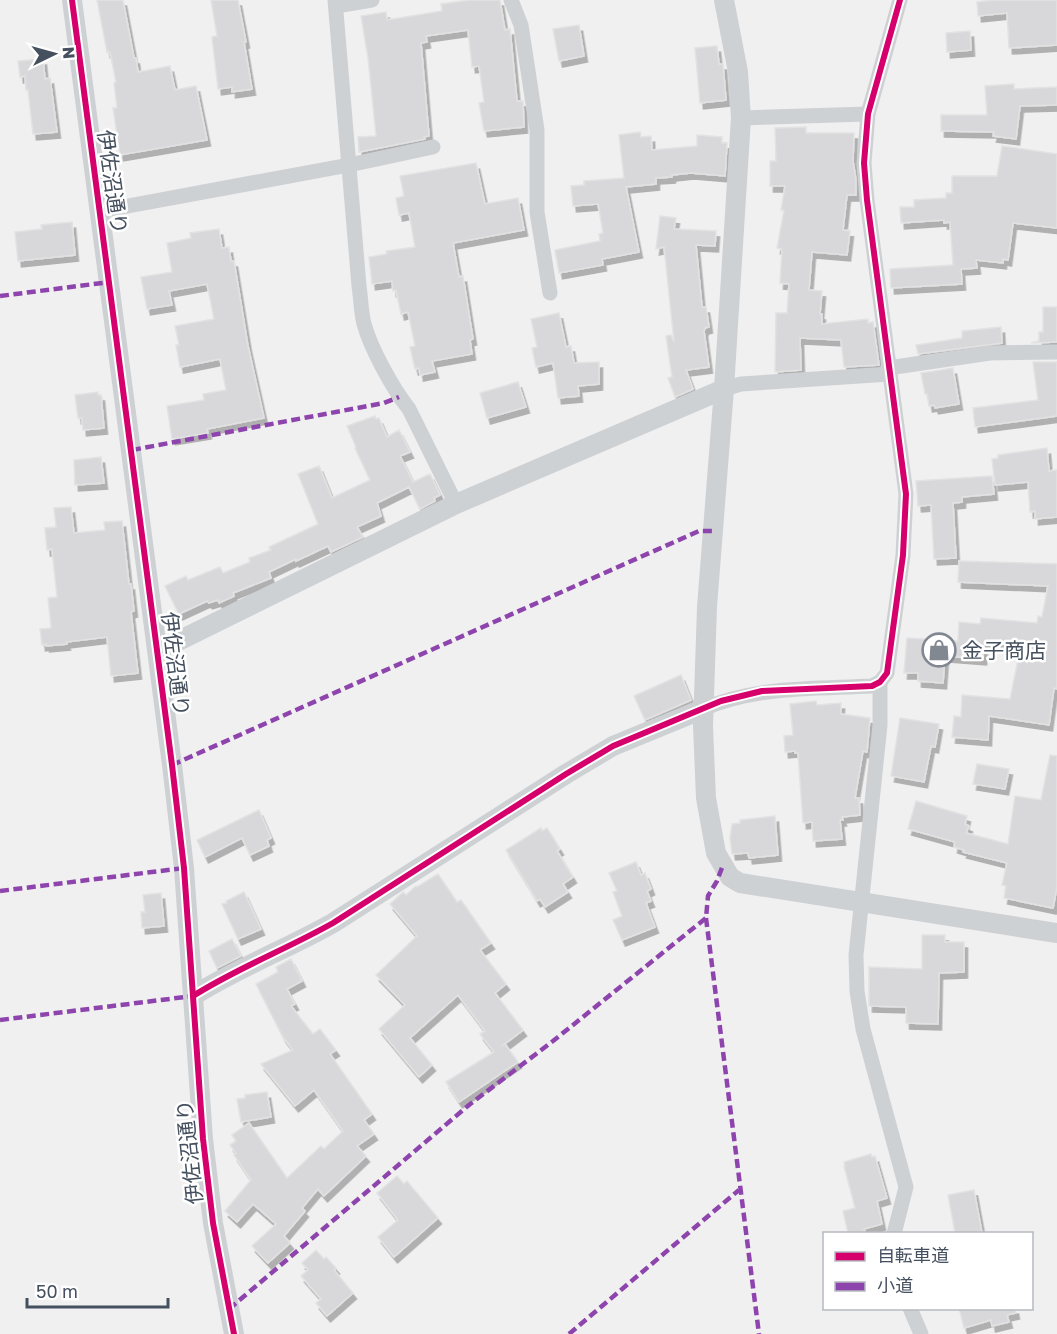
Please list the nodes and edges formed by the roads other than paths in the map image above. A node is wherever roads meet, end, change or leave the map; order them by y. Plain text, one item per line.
1 (72, 0) edge
2 (372, 0) edge
3 (511, 0) edge
4 (724, 0) edge
5 (900, 0) edge
6 (336, 3) edge
7 (868, 114) junction
8 (741, 118) junction
9 (433, 147) dead end
10 (350, 165) junction
11 (100, 211) junction
12 (549, 293) dead end
13 (1057, 352) edge
14 (889, 371) junction
15 (724, 389) junction
16 (456, 504) junction
17 (158, 651) junction
18 (880, 682) junction
19 (703, 709) junction
20 (861, 902) junction
21 (1057, 933) edge
22 (193, 996) junction
23 (894, 1232) edge
24 (911, 1310) edge
25 (234, 1334) edge
26 (921, 1334) edge

1 - 11 street, 伊佐沼通り
2 - 6 street
3 - 12 street
4 - 8 street
5 - 7 street
6 - 10 street
7 - 8 street
7 - 14 street
8 - 15 street
9 - 10 street
10 - 11 street
10 - 16 street
11 - 17 street, 伊佐沼通り
13 - 14 street
14 - 15 street
14 - 18 street
15 - 16 street
15 - 19 street
16 - 17 street
17 - 22 street, 伊佐沼通り
18 - 19 street
18 - 20 street
19 - 20 street
19 - 22 street
20 - 21 street
20 - 23 street
22 - 25 street, 伊佐沼通り
24 - 26 street

